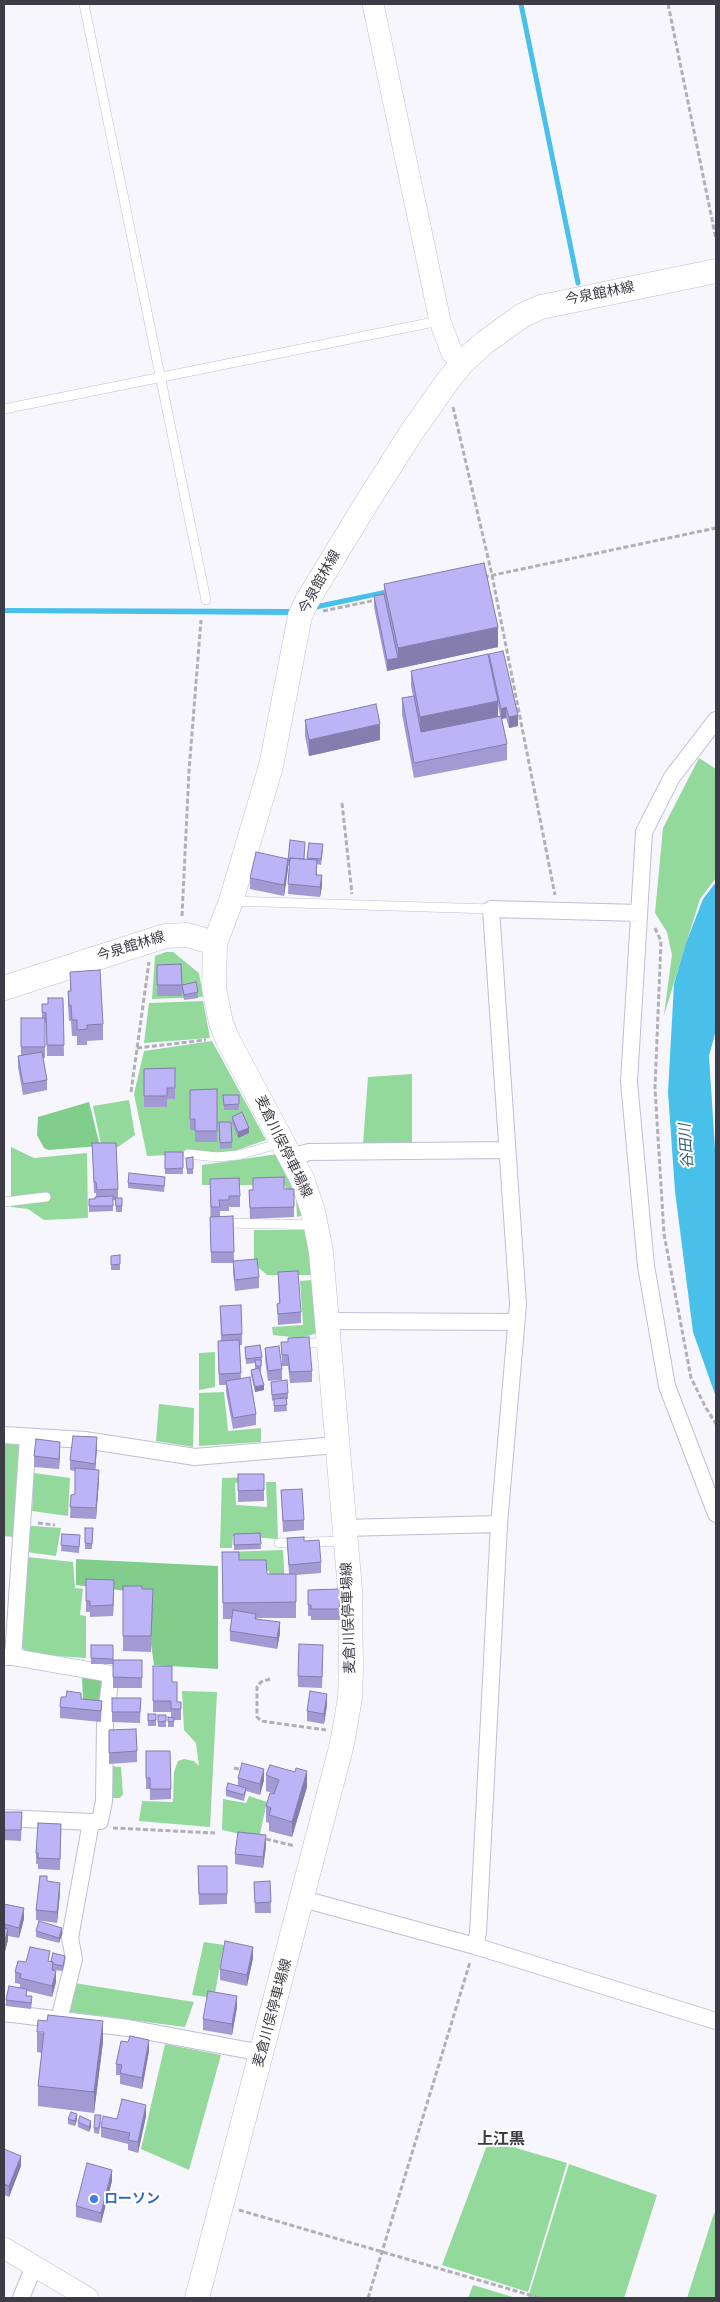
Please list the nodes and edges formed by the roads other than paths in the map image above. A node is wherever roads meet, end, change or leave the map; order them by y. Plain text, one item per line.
1 (84, 4) edge
2 (373, 4) edge
3 (716, 271) edge
4 (440, 320) junction
5 (463, 362) junction
6 (161, 376) junction
7 (4, 410) edge
8 (206, 600) dead end
9 (716, 720) edge
10 (231, 901) junction
11 (491, 909) junction
12 (640, 914) junction
13 (215, 943) junction
14 (4, 988) edge
15 (287, 1150) junction
16 (507, 1150) junction
17 (188, 1154) dead end
18 (46, 1197) dead end
19 (4, 1202) edge
20 (228, 1223) edge
21 (316, 1225) junction
22 (515, 1322) junction
23 (327, 1332) junction
24 (292, 1344) edge
25 (4, 1435) edge
26 (28, 1437) junction
27 (336, 1444) junction
28 (716, 1514) edge
29 (499, 1524) junction
30 (345, 1535) junction
31 (279, 1543) dead end
32 (8, 1657) edge
33 (4, 1818) edge
34 (90, 1825) junction
35 (303, 1899) junction
36 (475, 1946) junction
37 (4, 2014) edge
38 (59, 2020) junction
39 (716, 2021) edge
40 (262, 2053) junction
41 (4, 2248) edge
42 (30, 2276) dead end
43 (21, 2298) edge
44 (88, 2298) edge
45 (197, 2298) edge

1 - 6 lane
2 - 4 street
3 - 5 main road, 今泉館林線
4 - 5 street
4 - 6 lane
5 - 10 main road, 今泉館林線
6 - 7 lane
6 - 8 lane
9 - 12 street
10 - 11 lane
10 - 13 main road, 今泉館林線
11 - 12 street
11 - 16 street
12 - 28 street
13 - 14 main road, 今泉館林線
13 - 15 main road, 麦倉川俣停車場線
15 - 16 street
15 - 17 lane
15 - 21 main road, 麦倉川俣停車場線
16 - 22 street
18 - 19 lane
20 - 21 lane
21 - 23 main road, 麦倉川俣停車場線
22 - 23 street
22 - 29 street
23 - 24 lane
23 - 27 main road, 麦倉川俣停車場線
25 - 26 street
26 - 27 street
26 - 32 street
27 - 30 main road, 麦倉川俣停車場線
29 - 30 street
29 - 36 street
30 - 31 lane
30 - 35 main road, 麦倉川俣停車場線
32 - 34 street
33 - 34 street
34 - 38 street
35 - 36 street
35 - 40 main road, 麦倉川俣停車場線
36 - 39 street
37 - 38 street
38 - 40 street
40 - 45 main road, 麦倉川俣停車場線
41 - 44 street
42 - 43 street

